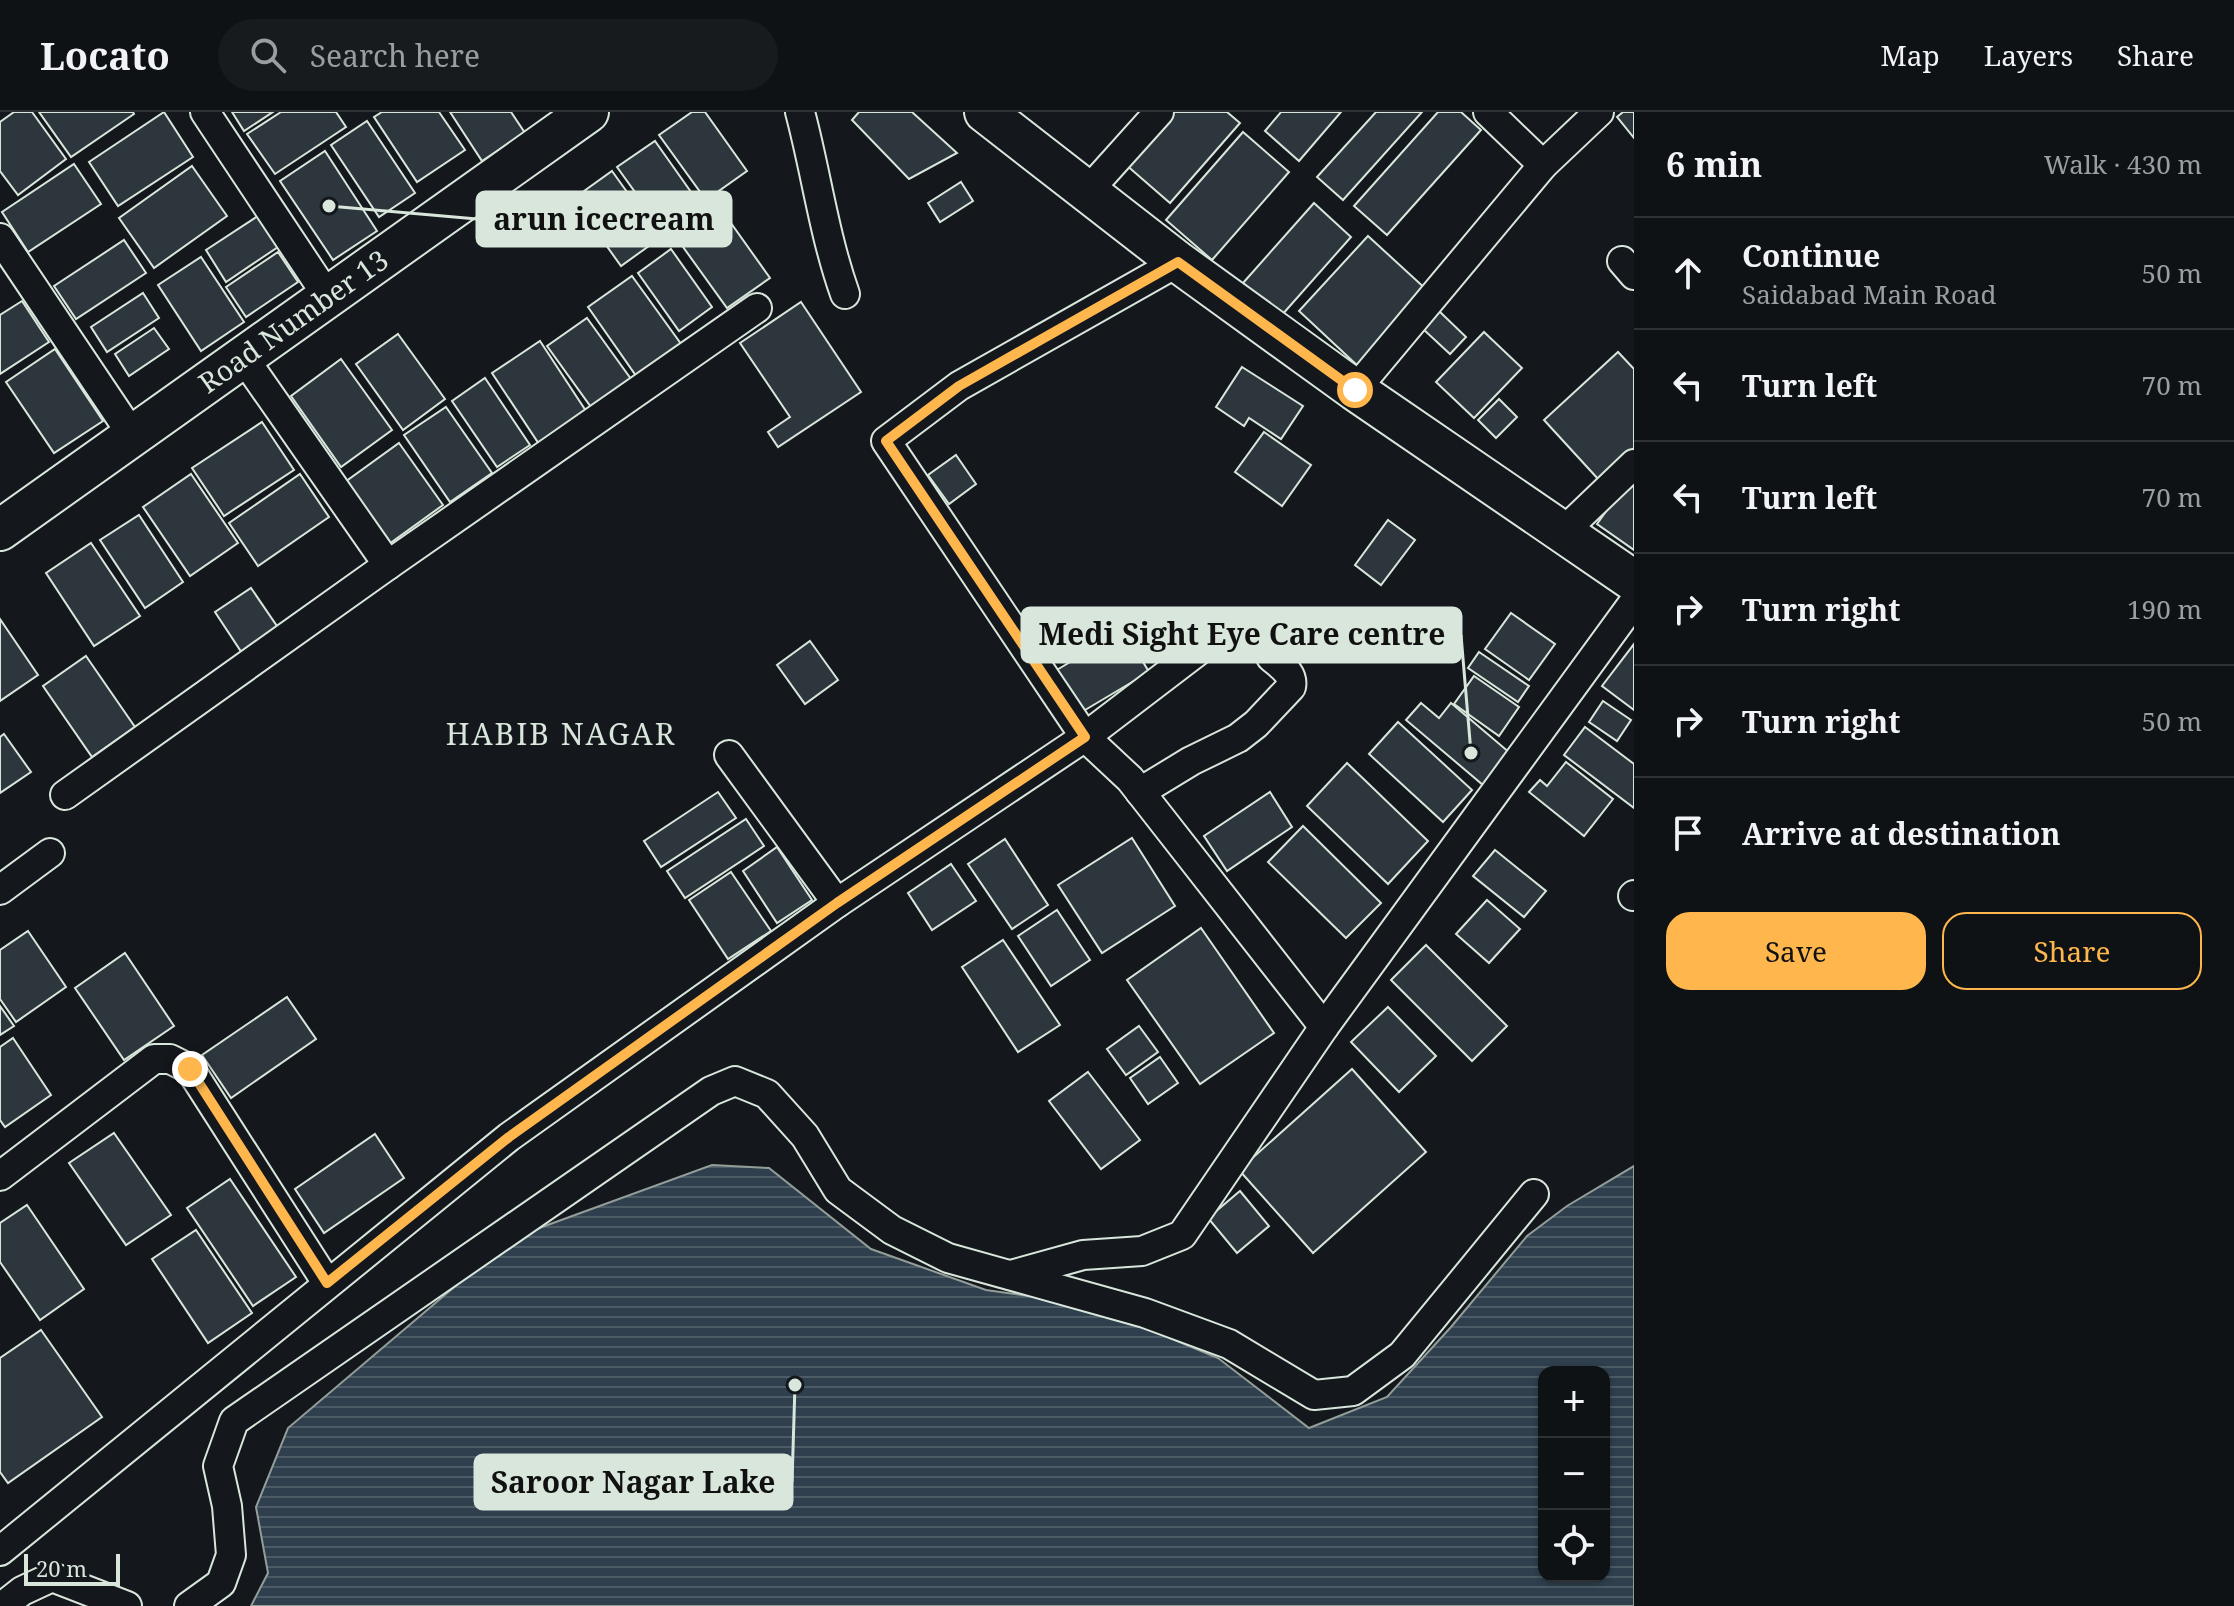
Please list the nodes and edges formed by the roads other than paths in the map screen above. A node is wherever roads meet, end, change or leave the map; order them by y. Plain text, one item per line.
1 (205, 112) edge
2 (588, 112) edge
3 (800, 112) edge
4 (985, 112) edge
5 (1159, 112) edge
6 (1488, 112) edge
7 (1599, 112) edge
8 (1543, 165) junction
9 (1087, 192) junction
10 (0, 238) edge
11 (1178, 262) junction
12 (845, 294) dead end
13 (328, 297) junction
14 (757, 308) dead end
15 (243, 357) junction
16 (1355, 390) junction
17 (133, 436) junction
18 (1634, 464) edge
19 (0, 530) edge
20 (1562, 533) junction
21 (388, 565) junction
22 (1634, 581) edge
23 (1634, 602) edge
24 (1220, 634) dead end
25 (1271, 657) dead end
26 (1085, 737) junction
27 (729, 755) dead end
28 (1140, 792) junction
29 (65, 795) dead end
30 (50, 853) dead end
31 (0, 890) edge
32 (837, 903) junction
33 (1324, 1027) junction
34 (3, 1168) edge
35 (1534, 1194) dead end
36 (1010, 1275) junction
37 (327, 1283) junction
38 (0, 1551) edge
39 (3, 1606) edge
40 (127, 1606) edge
41 (189, 1606) edge

1 - 13 street
2 - 13 main road, Road Number 13
3 - 12 street
4 - 9 main road
5 - 9 street
6 - 8 street
7 - 8 street
8 - 16 street
9 - 11 main road
10 - 17 street
11 - 16 main road
11 - 26 street
13 - 15 main road, Road Number 13
14 - 21 street
15 - 17 main road, Road Number 13
15 - 21 street
16 - 20 main road
17 - 19 main road, Road Number 13
18 - 20 street
20 - 22 main road
21 - 29 street
23 - 33 street
24 - 26 street
25 - 28 street
26 - 28 street
26 - 32 street
27 - 32 street
28 - 33 street
30 - 31 street
32 - 37 street
33 - 36 street
34 - 37 street
35 - 36 street
36 - 41 street
37 - 38 street
39 - 40 street

